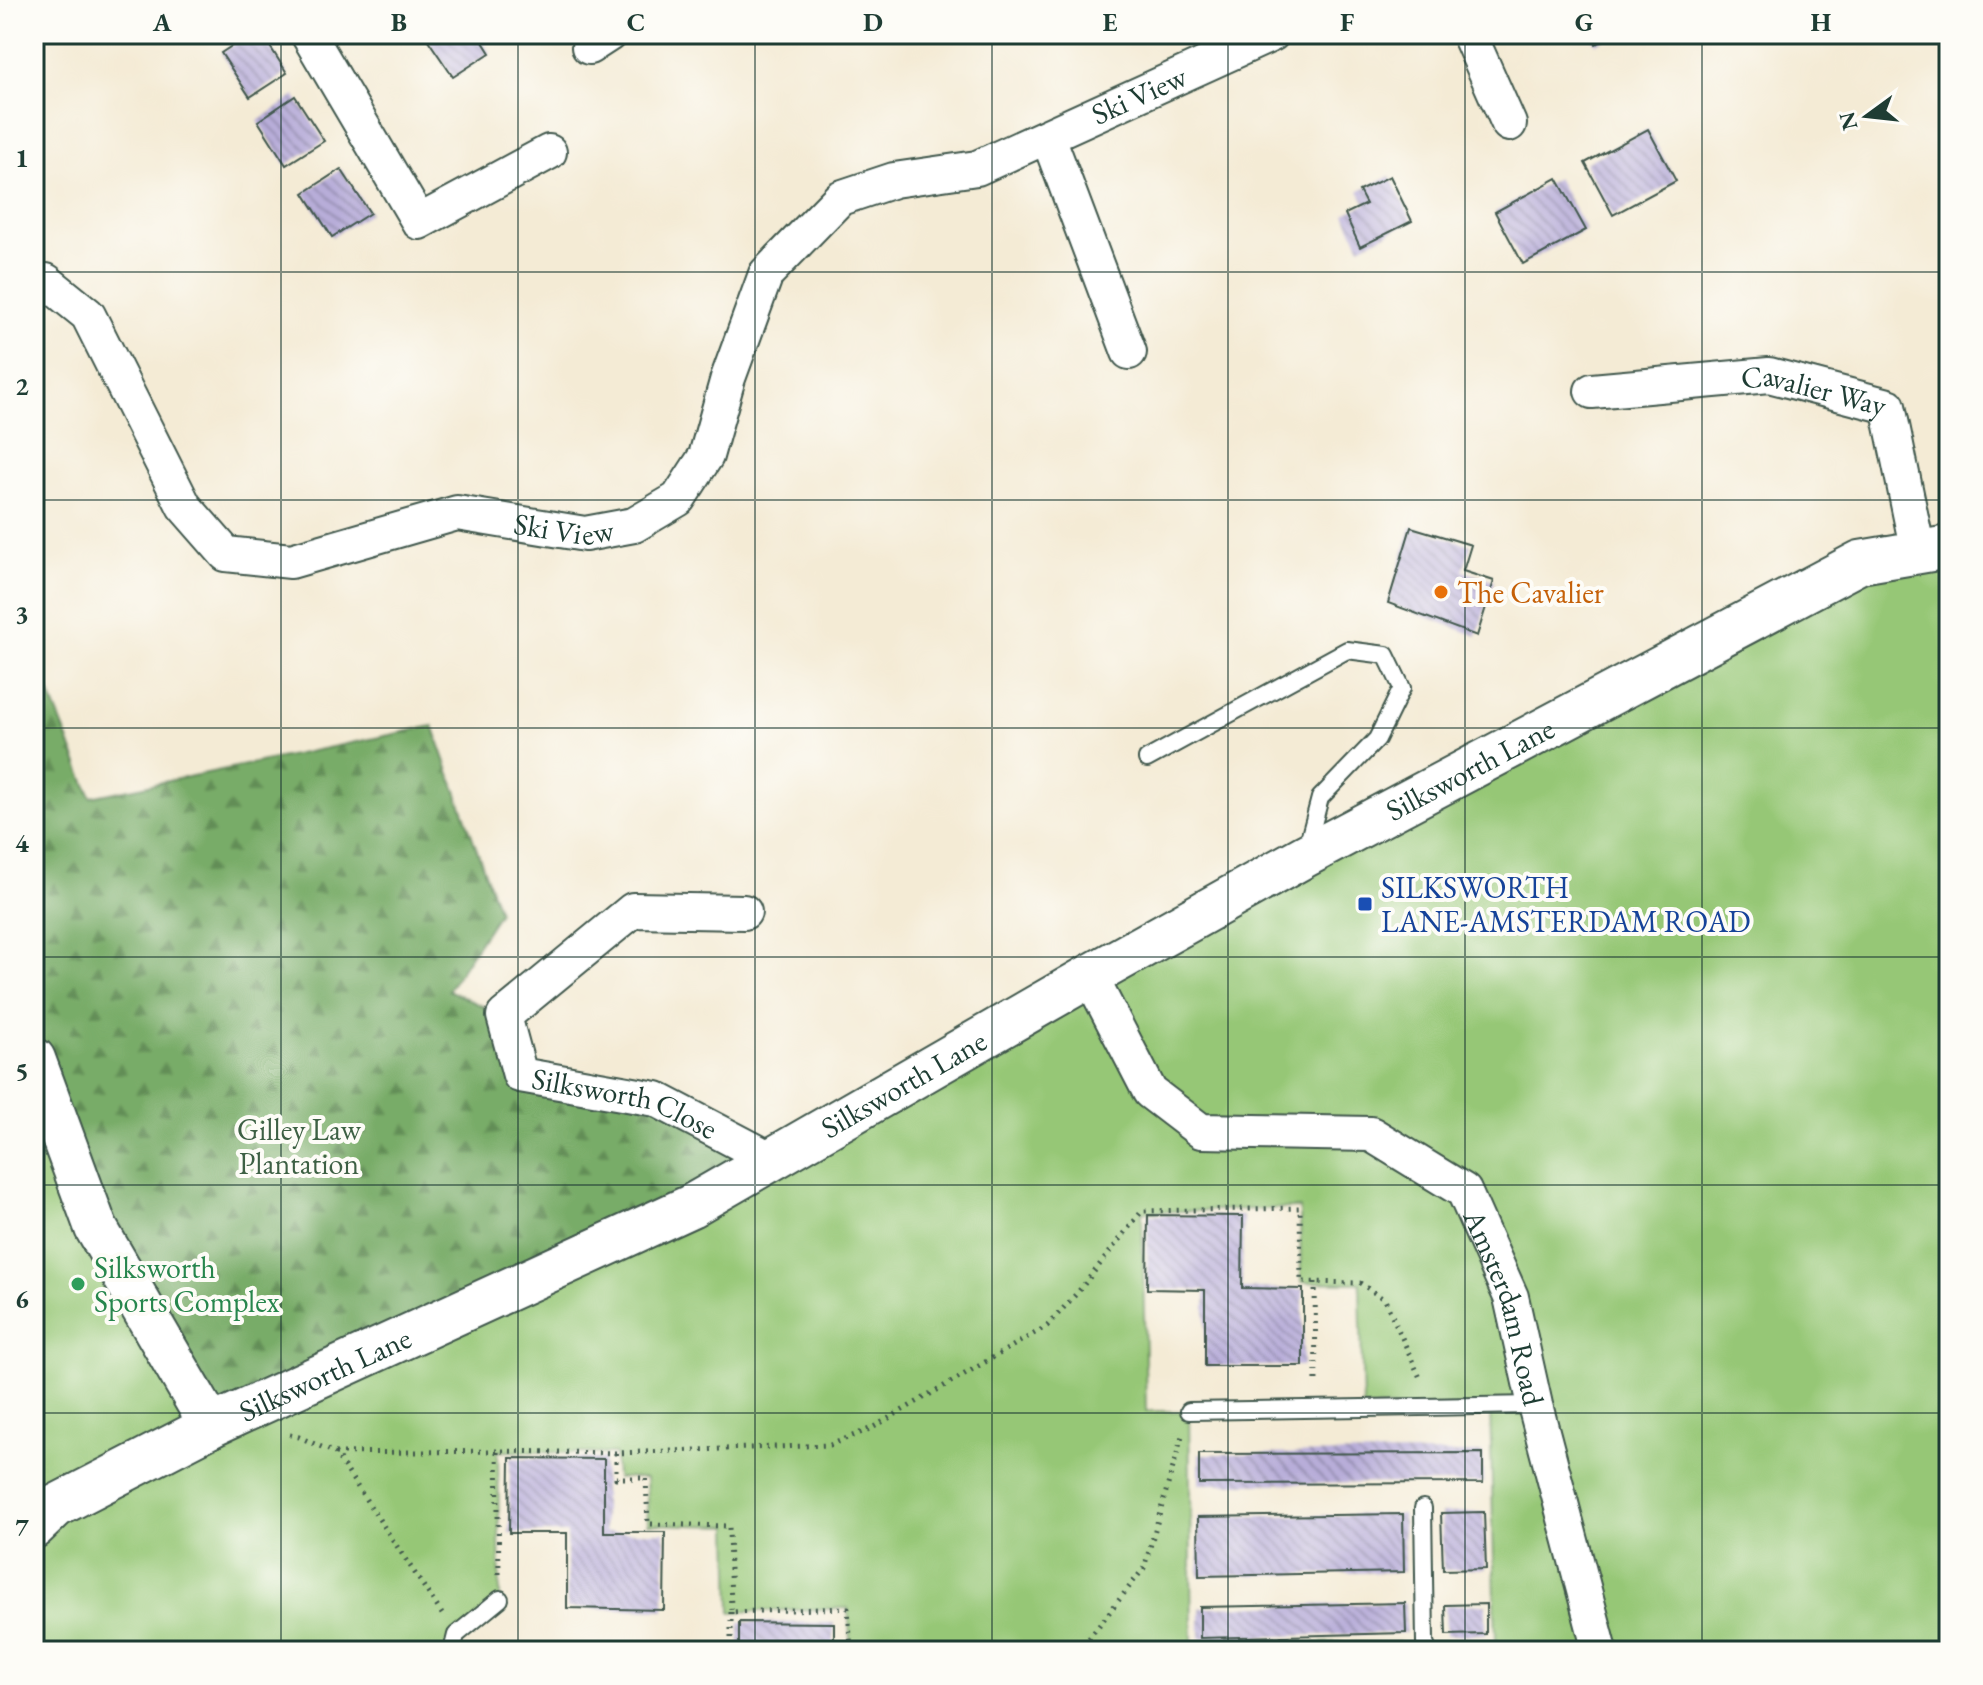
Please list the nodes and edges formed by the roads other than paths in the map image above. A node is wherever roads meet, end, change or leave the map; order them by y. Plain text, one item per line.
1 (308, 34) edge
2 (1272, 34) edge
3 (1469, 34) edge
4 (1509, 124) dead end
5 (1048, 137) junction
6 (549, 152) dead end
7 (34, 281) edge
8 (1129, 352) dead end
9 (1592, 391) dead end
10 (1933, 549) edge
11 (1147, 759) dead end
12 (1305, 856) junction
13 (744, 912) dead end
14 (1090, 976) junction
15 (34, 1059) edge
16 (772, 1160) junction
17 (1535, 1405) junction
18 (1189, 1411) road end
19 (211, 1426) junction
20 (1423, 1508) dead end
21 (34, 1527) edge
22 (500, 1599) road end
23 (454, 1643) edge
24 (1428, 1651) edge
25 (1600, 1651) edge

1 - 6 street
2 - 5 street, Ski View
3 - 4 street
5 - 7 street, Ski View
5 - 8 street
9 - 10 street, Cavalier Way
10 - 12 street, Silksworth Lane
11 - 12 lane
12 - 14 street, Silksworth Lane
13 - 16 street, Silksworth Close
14 - 16 street, Silksworth Lane
14 - 17 street, Amsterdam Road
15 - 19 street, Silksworth Lane
16 - 19 street, Silksworth Lane
17 - 18 lane
17 - 25 street, Amsterdam Road
19 - 21 street
20 - 24 lane
22 - 23 lane

